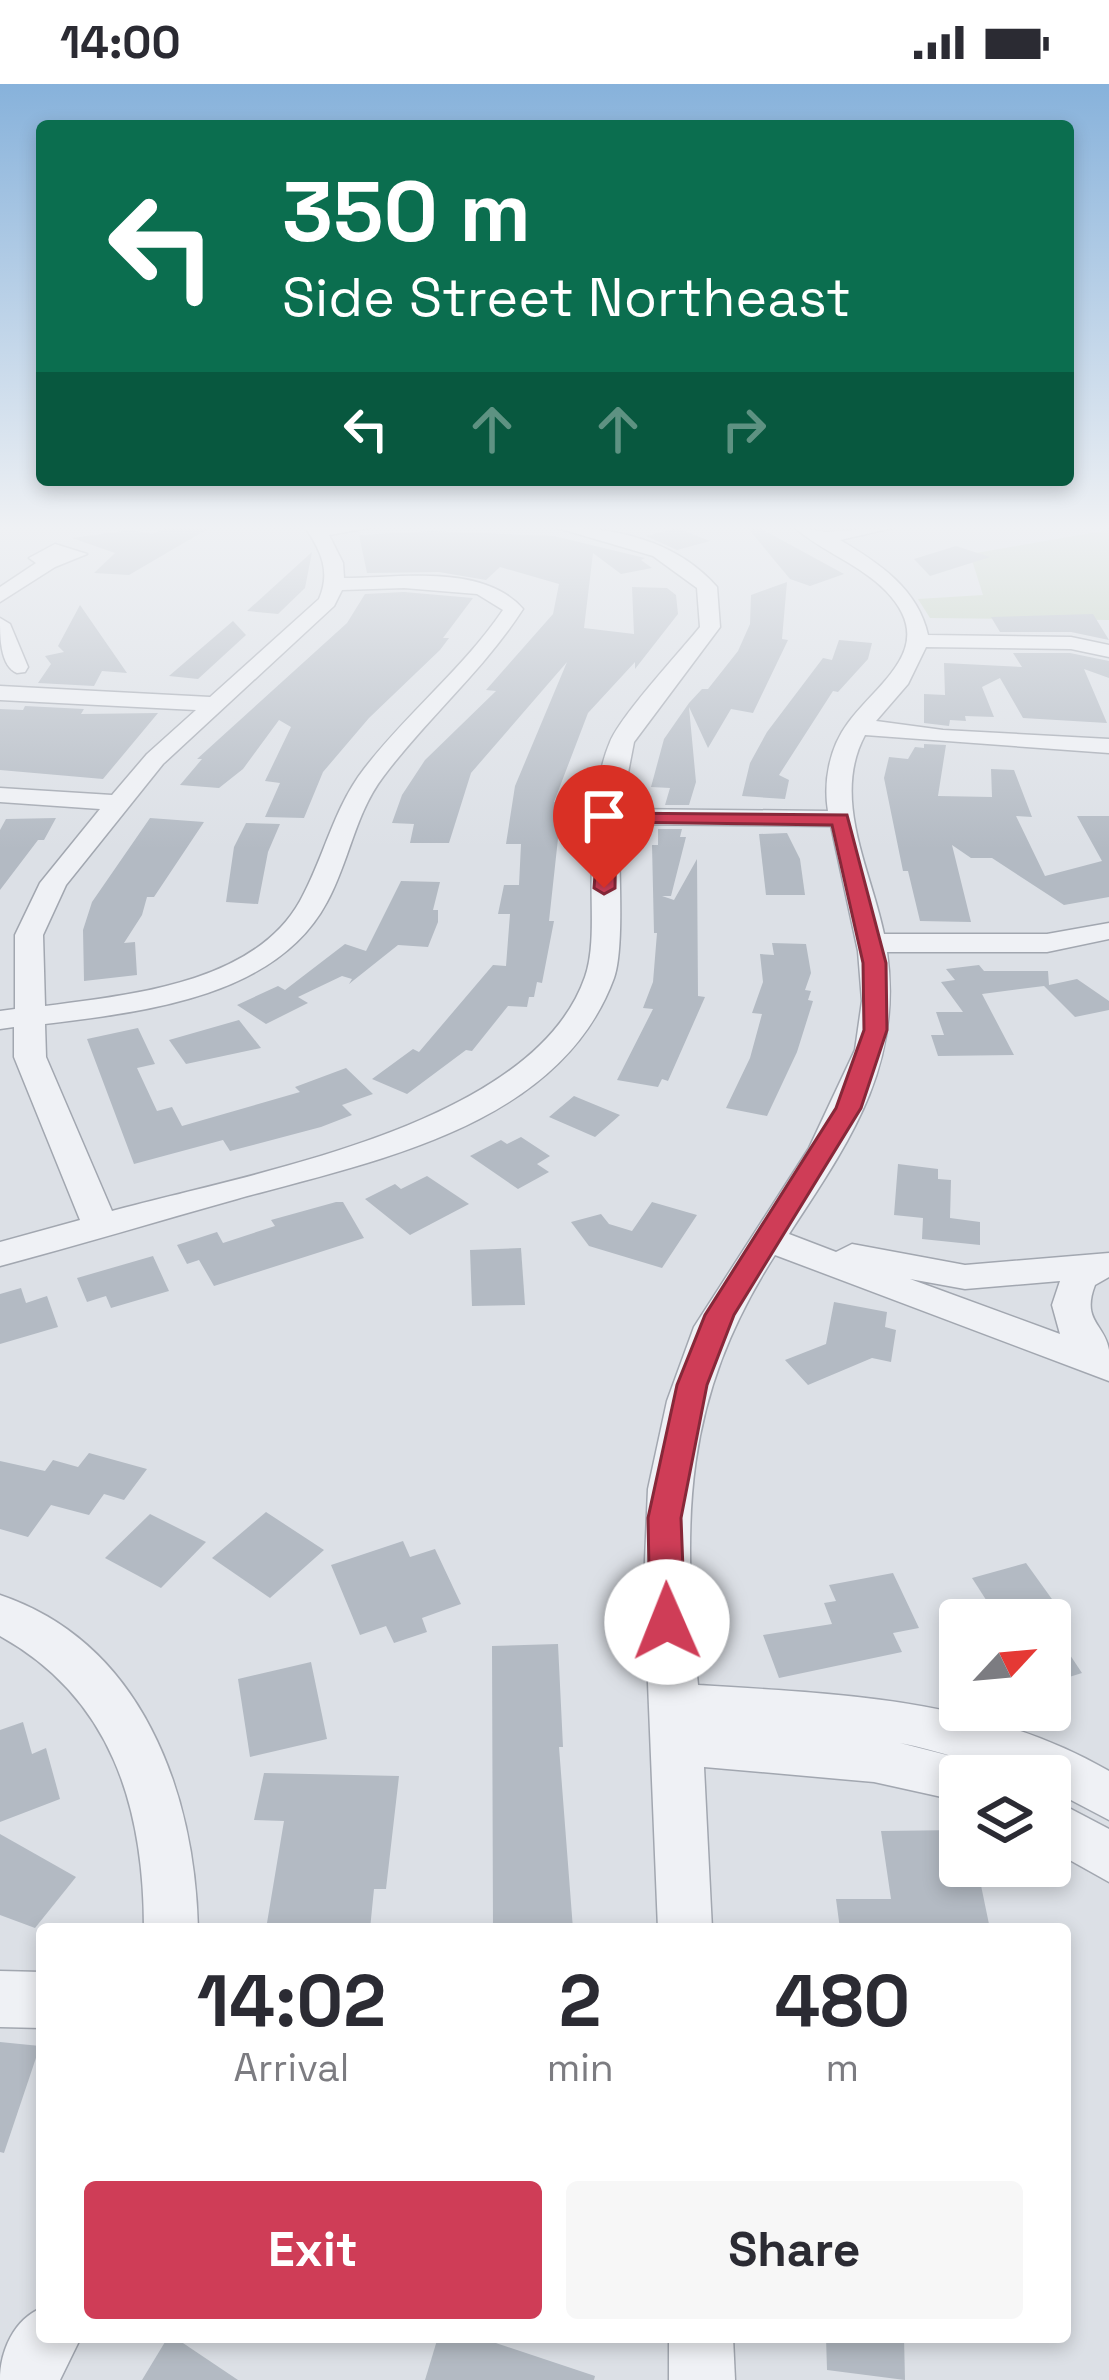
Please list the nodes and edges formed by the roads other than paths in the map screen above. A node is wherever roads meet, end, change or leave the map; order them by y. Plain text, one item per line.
1 (4, 634) edge
2 (295, 634) edge
3 (492, 634) edge
4 (704, 634) edge
5 (917, 634) edge
6 (918, 641) junction
7 (1109, 650) edge
8 (17, 667) dead end
9 (0, 693) edge
10 (215, 704) junction
11 (858, 725) junction
12 (1109, 746) edge
13 (0, 795) edge
14 (118, 803) junction
15 (607, 817) junction
16 (840, 819) junction
17 (1109, 931) edge
18 (871, 943) junction
19 (14, 1018) edge
20 (100, 1226) junction
21 (766, 1239) junction
22 (0, 1254) edge
23 (1100, 1266) edge
24 (997, 1274) junction
25 (993, 1322) junction
26 (1108, 1366) edge
27 (0, 1614) edge
28 (676, 1724) junction
29 (939, 1774) edge
30 (1109, 1797) edge
31 (1071, 1834) edge
32 (1109, 1858) edge
33 (171, 1923) edge
34 (686, 1923) edge
35 (0, 1999) edge
36 (36, 2000) edge
37 (45, 2343) edge
38 (701, 2343) edge
39 (23, 2380) edge
40 (702, 2380) edge

1 - 8 street
2 - 10 street
3 - 19 street
4 - 15 street
5 - 6 street
6 - 7 street
6 - 11 street
9 - 10 street
10 - 14 street
11 - 12 street
11 - 16 street
13 - 14 street
14 - 19 street
15 - 16 street
15 - 20 street
16 - 18 street
17 - 18 street
18 - 21 street
19 - 20 street
20 - 22 street
21 - 24 street
21 - 25 street
21 - 28 street
23 - 24 street
23 - 26 street
24 - 25 street
25 - 26 street
27 - 33 street
28 - 29 street
28 - 30 street
28 - 34 street
31 - 32 street
35 - 36 street
37 - 39 street
38 - 40 street

